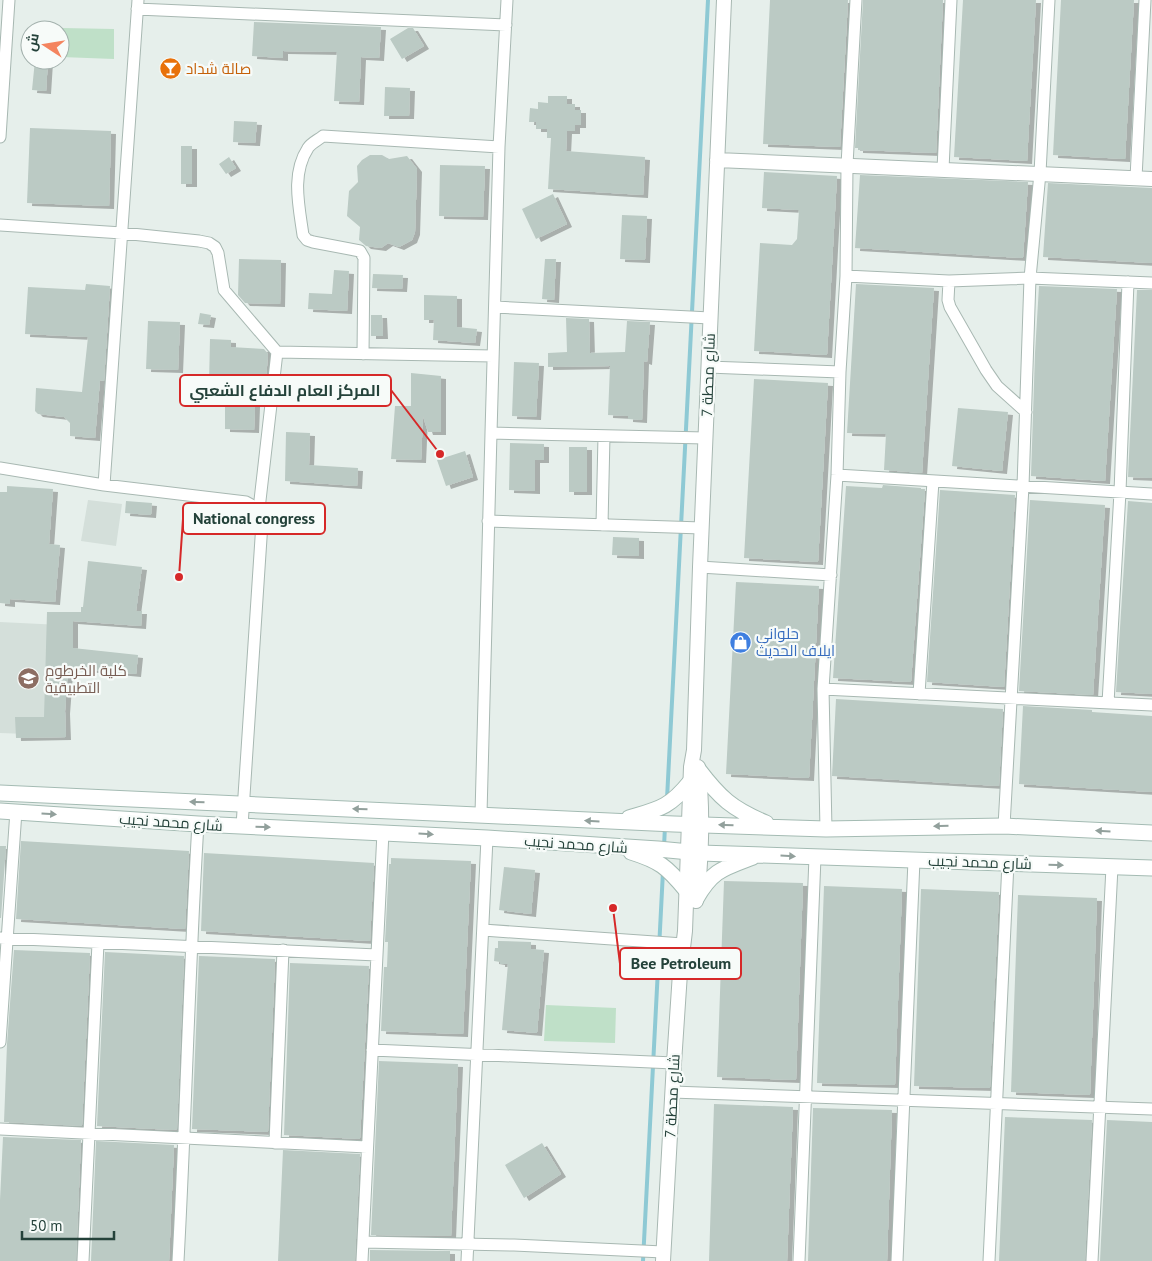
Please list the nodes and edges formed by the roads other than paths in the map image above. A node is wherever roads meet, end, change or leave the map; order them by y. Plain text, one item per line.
1 (9, 0) edge
2 (507, 0) edge
3 (724, 0) edge
4 (856, 0) edge
5 (951, 0) edge
6 (1049, 0) edge
7 (1145, 0) edge
8 (137, 4) edge
9 (506, 25) junction
10 (1, 119) edge
11 (0, 137) edge
12 (499, 147) junction
13 (717, 160) junction
14 (847, 165) junction
15 (943, 169) junction
16 (1040, 173) junction
17 (1136, 178) junction
18 (1152, 179) edge
19 (0, 225) edge
20 (122, 233) junction
21 (846, 276) junction
22 (1030, 278) junction
23 (949, 281) junction
24 (1128, 282) junction
25 (1152, 283) edge
26 (494, 307) junction
27 (710, 318) junction
28 (277, 352) junction
29 (363, 354) junction
30 (493, 356) junction
31 (708, 367) junction
32 (840, 372) junction
33 (1026, 412) junction
34 (491, 434) junction
35 (604, 436) junction
36 (705, 438) junction
37 (0, 467) edge
38 (837, 475) junction
39 (933, 481) junction
40 (104, 485) junction
41 (1023, 486) junction
42 (1120, 492) junction
43 (1152, 494) edge
44 (259, 509) junction
45 (488, 521) junction
46 (602, 525) junction
47 (702, 528) junction
48 (700, 567) junction
49 (830, 575) junction
50 (824, 690) junction
51 (919, 694) junction
52 (1010, 699) junction
53 (1108, 704) junction
54 (1152, 705) edge
55 (694, 750) junction
56 (698, 769) junction
57 (690, 782) junction
58 (0, 794) edge
59 (243, 804) junction
60 (0, 811) edge
61 (16, 811) junction
62 (481, 814) junction
63 (616, 822) junction
64 (198, 824) junction
65 (694, 824) junction
66 (242, 826) junction
67 (1004, 826) junction
68 (777, 827) junction
69 (826, 829) junction
70 (384, 832) junction
71 (1152, 833) edge
72 (487, 838) junction
73 (613, 847) junction
74 (694, 853) junction
75 (758, 854) junction
76 (815, 857) junction
77 (914, 860) junction
78 (1008, 863) junction
79 (1112, 867) junction
80 (1152, 868) edge
81 (691, 894) junction
82 (482, 930) junction
83 (3, 938) edge
84 (684, 938) junction
85 (98, 942) junction
86 (190, 946) junction
87 (283, 950) junction
88 (377, 955) junction
89 (0, 1042) edge
90 (372, 1050) junction
91 (476, 1054) junction
92 (674, 1063) junction
93 (672, 1092) junction
94 (805, 1097) junction
95 (905, 1100) junction
96 (995, 1104) junction
97 (1100, 1108) junction
98 (1152, 1109) edge
99 (0, 1129) edge
100 (88, 1134) junction
101 (184, 1138) junction
102 (275, 1143) junction
103 (367, 1147) junction
104 (363, 1242) junction
105 (467, 1245) junction
106 (663, 1257) edge
107 (83, 1261) edge
108 (178, 1261) edge
109 (362, 1261) edge
110 (467, 1261) edge
111 (799, 1261) edge
112 (897, 1261) edge
113 (989, 1261) edge
114 (1092, 1261) edge

1 - 10 street
2 - 9 street
3 - 13 street, شارع محطة 7
4 - 14 street
5 - 15 street
6 - 16 street
7 - 17 street
8 - 9 street
8 - 20 street
9 - 12 street
10 - 11 street
12 - 26 street
12 - 29 street
13 - 14 street
13 - 27 street, شارع محطة 7
14 - 15 street
14 - 21 street
15 - 16 street
16 - 17 street
16 - 22 street
17 - 18 street
19 - 20 street
20 - 28 street
20 - 40 street
21 - 23 street
21 - 32 street
22 - 23 street
22 - 24 street
22 - 33 street
23 - 33 street
24 - 25 street
24 - 42 street
26 - 27 street
26 - 30 street
27 - 31 street, شارع محطة 7
28 - 29 street
28 - 44 street
29 - 30 street
30 - 34 street
31 - 32 street
31 - 36 street, شارع محطة 7
32 - 38 street
33 - 41 street
34 - 35 street
34 - 45 street
35 - 36 street
35 - 46 street
36 - 47 street, شارع محطة 7
37 - 40 street
38 - 39 street
38 - 49 street
39 - 41 street
39 - 51 street
40 - 44 street
41 - 42 street
41 - 52 street
42 - 43 street
42 - 53 street
44 - 59 street
45 - 46 street
45 - 62 street
46 - 47 street
47 - 48 street, شارع محطة 7
48 - 49 street
48 - 55 street, شارع محطة 7
49 - 50 street
50 - 51 street
50 - 69 street
51 - 52 street
52 - 53 street
52 - 67 street
53 - 54 street
55 - 56 street, شارع محطة 7
55 - 57 street, شارع محطة 7
56 - 65 street, شارع محطة 7
56 - 68 main road
57 - 63 main road
57 - 65 street, شارع محطة 7
59 -> 58 main road, شارع محمد نجيب
62 -> 59 main road, شارع محمد نجيب
59 - 66 street
60 - 61 main road, شارع محمد نجيب
61 -> 64 main road, شارع محمد نجيب
61 - 83 street
63 -> 62 main road, شارع محمد نجيب
63 - 65 main road, شارع محمد نجيب
64 - 66 main road, شارع محمد نجيب
64 - 86 street
68 -> 65 main road, شارع محمد نجيب
65 - 74 street, شارع محطة 7
66 -> 70 main road, شارع محمد نجيب
67 -> 69 main road, شارع محمد نجيب
71 -> 67 main road, شارع محمد نجيب
68 - 69 main road, شارع محمد نجيب
70 -> 72 main road, شارع محمد نجيب
70 - 88 street
72 - 73 main road, شارع محمد نجيب
72 - 82 street
73 - 74 main road, شارع محمد نجيب
73 - 81 main road
74 - 75 main road, شارع محمد نجيب
74 - 81 street, شارع محطة 7
75 -> 76 main road, شارع محمد نجيب
75 - 81 main road
76 - 77 main road, شارع محمد نجيب
76 - 94 street
77 - 78 main road, شارع محمد نجيب
77 - 95 street
78 -> 79 main road, شارع محمد نجيب
78 - 96 street
79 - 80 main road, شارع محمد نجيب
79 - 97 street
81 - 84 street, شارع محطة 7
82 - 84 street
82 - 91 street
83 - 85 street
83 - 89 street
84 - 92 street, شارع محطة 7
85 - 86 street
85 - 100 street
86 - 87 street
86 - 101 street
87 - 88 street
87 - 102 street
88 - 90 street
90 - 91 street
90 - 103 street
91 - 92 street
91 - 105 street
92 - 93 street, شارع محطة 7
93 - 94 street
93 - 106 street, شارع محطة 7
94 - 95 street
94 - 111 street
95 - 96 street
95 - 112 street
96 - 97 street
96 - 113 street
97 - 98 street
97 - 114 street
99 - 100 street
100 - 101 street
100 - 107 street
101 - 102 street
101 - 108 street
102 - 103 street
103 - 104 street
104 - 105 street
104 - 109 street
105 - 106 street
105 - 110 street

